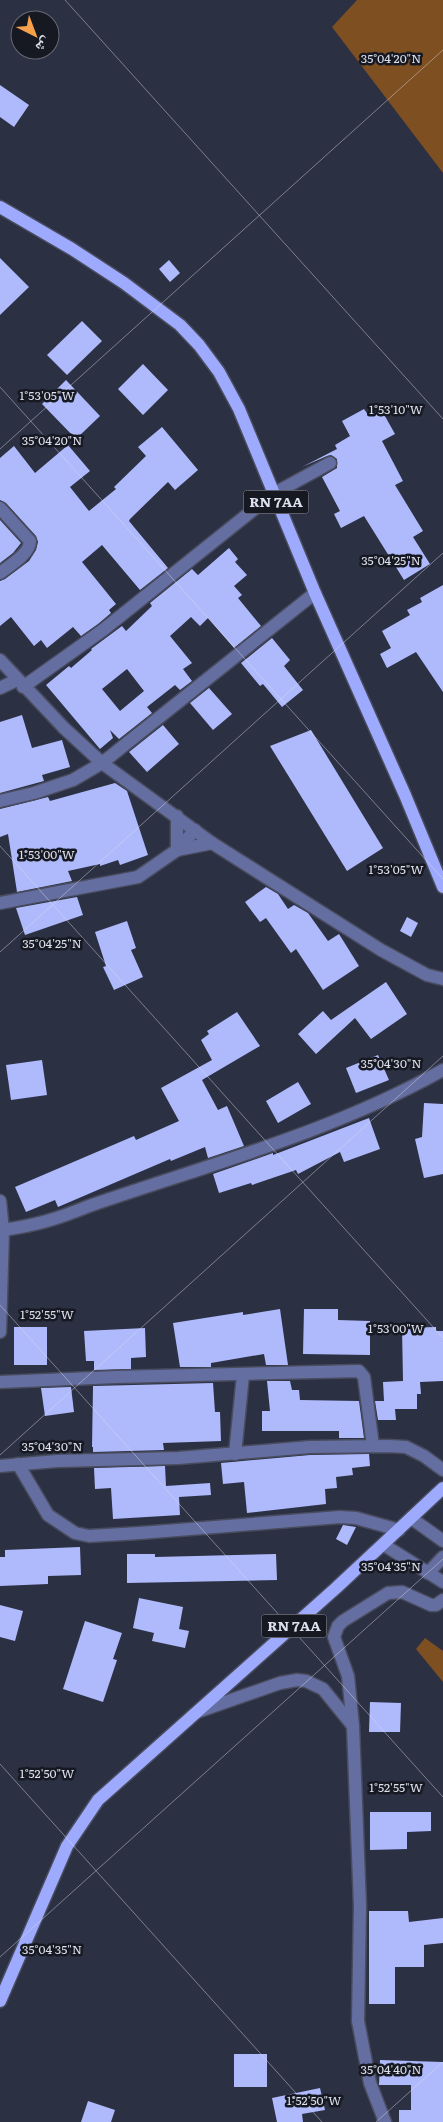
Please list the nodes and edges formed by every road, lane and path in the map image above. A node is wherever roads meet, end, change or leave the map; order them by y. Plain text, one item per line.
1 (0, 207) edge
2 (330, 463) dead end
3 (273, 494) junction
4 (0, 508) edge
5 (0, 574) edge
6 (315, 593) junction
7 (0, 660) edge
8 (20, 684) junction
9 (0, 688) edge
10 (102, 763) junction
11 (0, 801) edge
12 (177, 816) junction
13 (195, 830) junction
14 (212, 843) junction
15 (177, 850) junction
16 (443, 887) edge
17 (0, 903) edge
18 (443, 979) edge
19 (443, 1070) edge
20 (0, 1201) edge
21 (3, 1230) junction
22 (0, 1332) edge
23 (243, 1375) junction
24 (0, 1382) edge
25 (372, 1446) junction
26 (235, 1454) junction
27 (18, 1464) junction
28 (0, 1466) edge
29 (443, 1470) edge
30 (443, 1488) edge
31 (411, 1518) junction
32 (399, 1530) junction
33 (443, 1541) edge
34 (384, 1545) junction
35 (443, 1557) edge
36 (428, 1572) junction
37 (443, 1582) edge
38 (442, 1602) edge
39 (193, 1714) junction
40 (353, 1726) junction
41 (0, 2001) edge
42 (385, 2122) edge

1 - 3 main road, RN 7AA
2 - 3 street
3 - 6 main road, RN 7AA
3 - 8 street
4 - 5 street
6 - 10 street
6 - 16 main road, RN 7AA
7 - 8 street
8 - 9 street
8 - 10 street
10 - 11 street
10 - 12 street
12 - 13 street
12 - 15 street
13 - 14 street
13 - 15 street
14 - 15 street
14 - 18 street
15 - 17 street
19 - 21 street
20 - 21 street
21 - 22 street
23 - 24 street
23 - 25 street
23 - 26 street
25 - 26 street
25 - 29 street
26 - 27 street
27 - 28 street
27 - 32 street
30 - 31 main road, RN 7AA
31 - 32 main road, RN 7AA
31 - 33 street
32 - 34 main road, RN 7AA
34 - 36 street
34 - 39 main road, RN 7AA
35 - 36 street
36 - 37 street
38 - 40 street
39 - 40 street
39 - 41 main road, RN 7AA
40 - 42 street

